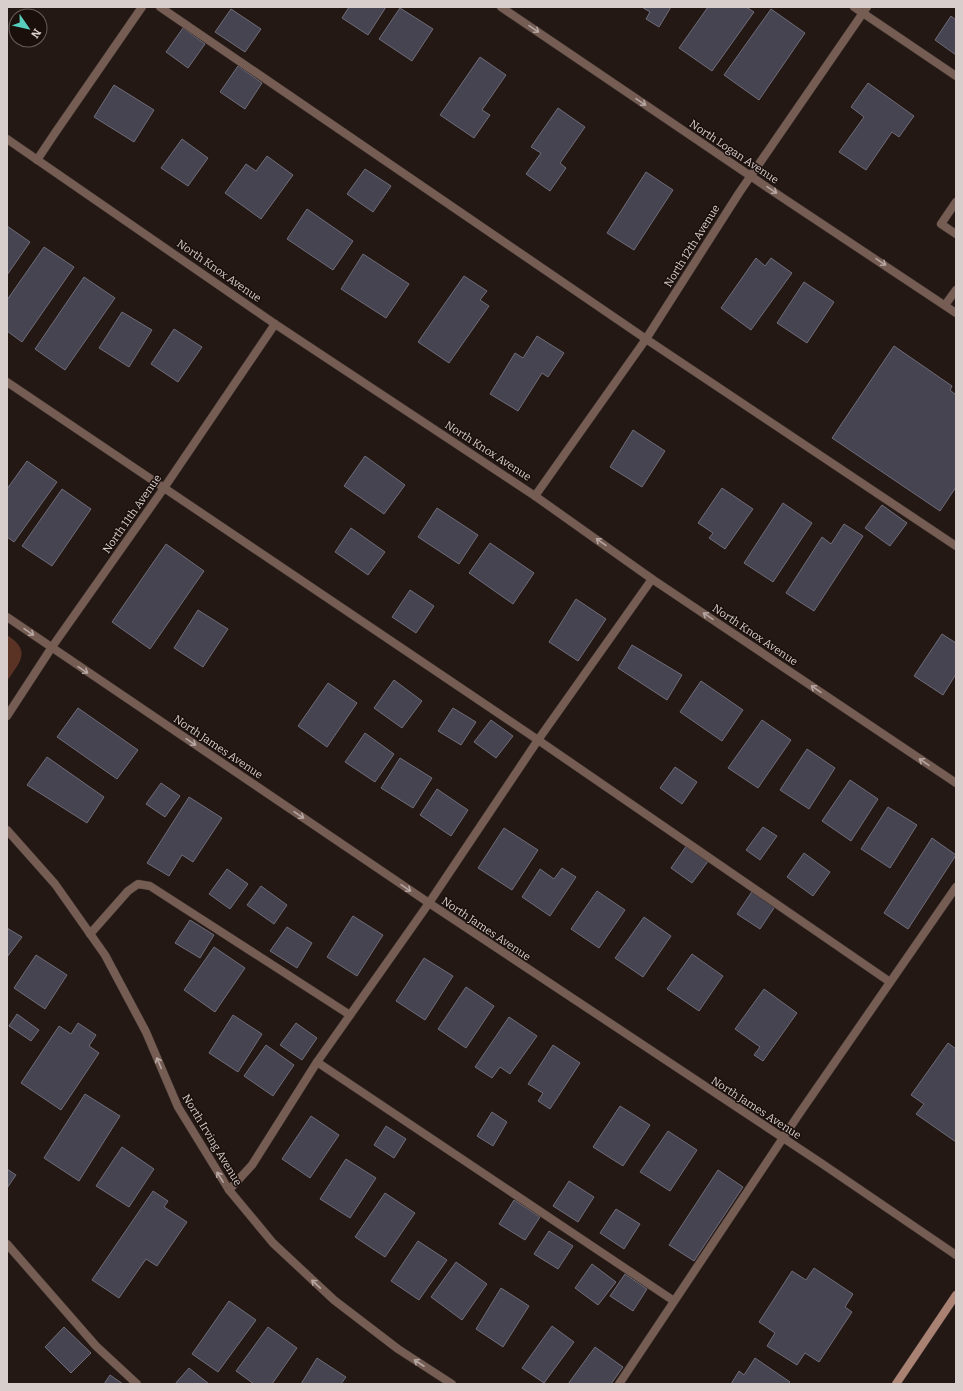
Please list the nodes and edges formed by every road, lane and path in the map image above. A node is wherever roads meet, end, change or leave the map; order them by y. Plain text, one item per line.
1 (142, 7) edge
2 (160, 7) edge
3 (502, 7) edge
4 (854, 7) edge
5 (865, 10) edge
6 (956, 76) edge
7 (7, 139) edge
8 (37, 160) junction
9 (751, 176) junction
10 (956, 202) edge
11 (956, 234) edge
12 (956, 290) edge
13 (945, 305) junction
14 (956, 312) edge
15 (275, 324) junction
16 (646, 339) junction
17 (7, 382) edge
18 (164, 488) junction
19 (535, 496) junction
20 (956, 545) edge
21 (652, 578) junction
22 (7, 617) edge
23 (52, 647) junction
24 (7, 716) edge
25 (538, 740) junction
26 (956, 783) edge
27 (7, 830) edge
28 (956, 887) edge
29 (429, 903) junction
30 (90, 934) junction
31 (890, 982) junction
32 (350, 1015) junction
33 (317, 1062) junction
34 (782, 1139) junction
35 (229, 1190) junction
36 (7, 1244) edge
37 (956, 1255) edge
38 (956, 1295) edge
39 (674, 1301) junction
40 (137, 1384) edge
41 (452, 1384) edge
42 (619, 1384) edge
43 (896, 1384) edge

1 - 8 street
2 - 16 street
3 -> 9 street, North Logan Avenue
4 - 5 street
5 - 6 street
5 - 9 street, North 12th Avenue
7 - 8 street, North Knox Avenue
8 - 15 street, North Knox Avenue
9 -> 13 street, North Logan Avenue
9 - 16 street, North 12th Avenue
10 - 11 street
12 - 13 street
13 - 14 street, North Logan Avenue
15 - 18 street, North 11th Avenue
15 - 19 street, North Knox Avenue
16 - 19 street, North 12th Avenue
16 - 20 street
17 - 18 street
18 - 23 street, North 11th Avenue
18 - 25 street
21 -> 19 street, North Knox Avenue
21 - 25 street
26 -> 21 street, North Knox Avenue
22 -> 23 street, North James Avenue
23 - 24 street, North 11th Avenue
23 -> 29 street, North James Avenue
25 - 29 street
25 - 31 street
27 - 30 street, North Irving Avenue
28 - 31 street
29 - 32 street
29 - 34 street, North James Avenue
30 - 32 street
35 -> 30 street, North Irving Avenue
31 - 34 street
32 - 33 street
33 - 35 street
33 - 39 street
34 - 37 street, North James Avenue
34 - 39 street
41 -> 35 street, North Irving Avenue
36 - 40 street
38 - 43 main road
39 - 42 street

